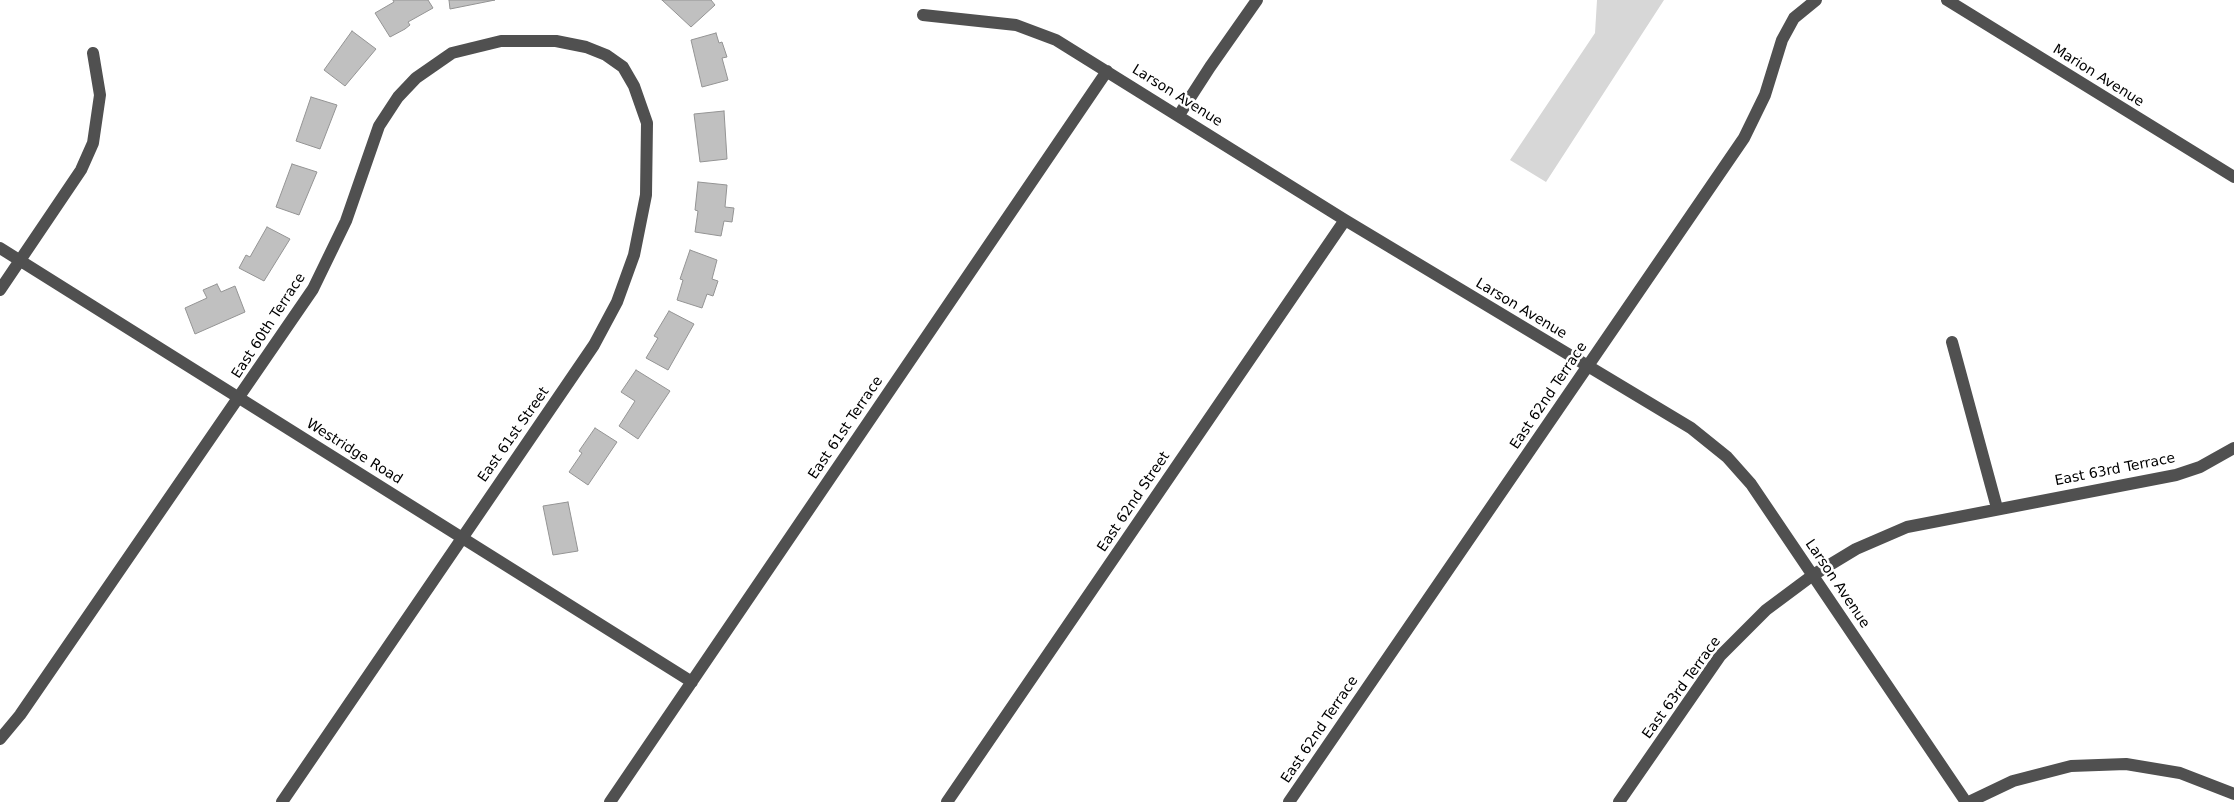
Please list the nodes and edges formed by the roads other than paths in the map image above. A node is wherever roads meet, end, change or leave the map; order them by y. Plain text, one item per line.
1 (1257, 0) edge
2 (1816, 0) edge
3 (1947, 0) edge
4 (923, 15) dead end
5 (93, 53) dead end
6 (606, 55) joint
7 (1107, 71) junction
8 (1179, 116) junction
9 (2234, 178) edge
10 (1346, 220) junction
11 (0, 248) edge
12 (20, 260) junction
13 (0, 290) edge
14 (1952, 342) dead end
15 (1587, 367) junction
16 (240, 399) junction
17 (2232, 452) edge
18 (1997, 508) junction
19 (461, 538) junction
20 (1813, 575) junction
21 (692, 682) junction
22 (0, 740) edge
23 (2234, 794) edge
24 (282, 802) edge
25 (610, 802) edge
26 (947, 802) edge
27 (1289, 802) edge
28 (1620, 802) edge
29 (1967, 802) edge

1 - 8 street
2 - 15 street, East 62nd Terrace
3 - 9 street, Marion Avenue
4 - 7 street, Larson Avenue
5 - 12 street
6 - 16 street, East 60th Terrace
6 - 19 street, East 61st Street
7 - 8 street, Larson Avenue
7 - 21 street, East 61st Terrace
8 - 10 street, Larson Avenue
10 - 15 street, Larson Avenue
10 - 26 street, East 62nd Street
11 - 12 street, Westridge Road
12 - 13 street
12 - 16 street, Westridge Road
14 - 18 street
15 - 20 street, Larson Avenue
15 - 27 street, East 62nd Terrace
16 - 19 street, Westridge Road
16 - 22 street, East 60th Terrace
17 - 18 street, East 63rd Terrace
18 - 20 street, East 63rd Terrace
19 - 21 street, Westridge Road
19 - 24 street, East 61st Street
20 - 28 street, East 63rd Terrace
20 - 29 street, Larson Avenue
21 - 25 street, East 61st Terrace
23 - 29 street

